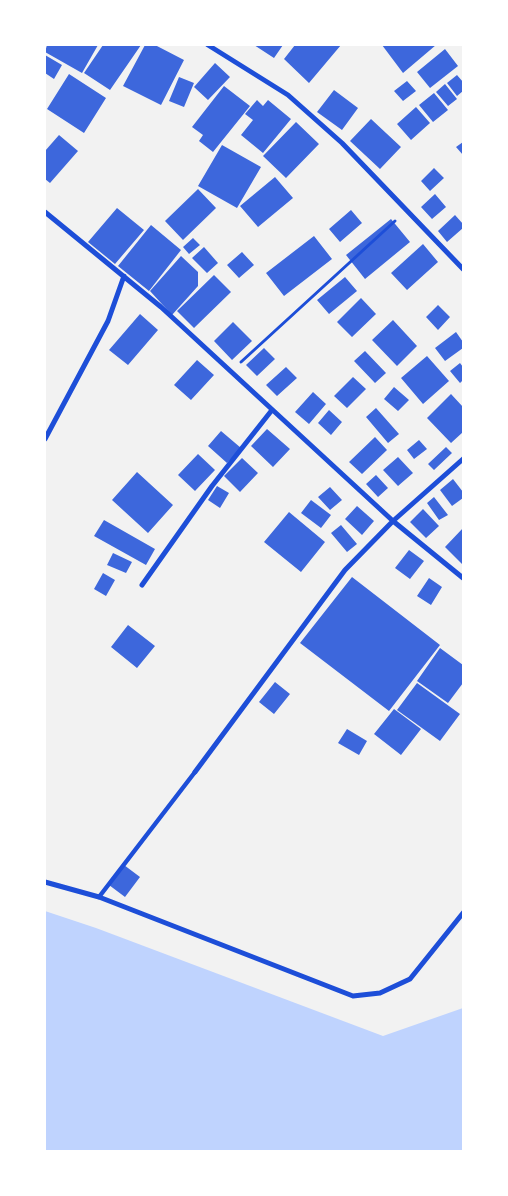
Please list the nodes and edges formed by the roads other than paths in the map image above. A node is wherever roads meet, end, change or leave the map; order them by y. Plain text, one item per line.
1 (208, 45) edge
2 (45, 212) edge
3 (463, 269) edge
4 (124, 276) junction
5 (272, 410) junction
6 (45, 439) edge
7 (463, 459) edge
8 (393, 521) junction
9 (463, 578) edge
10 (142, 585) dead end
11 (195, 772) joint
12 (45, 882) edge
13 (99, 897) junction
14 (463, 913) edge

1 - 3 street
2 - 4 street
4 - 5 street
4 - 6 street
5 - 8 street
5 - 10 street
7 - 8 street
8 - 9 street
8 - 11 street
11 - 13 street
12 - 13 street
13 - 14 street

